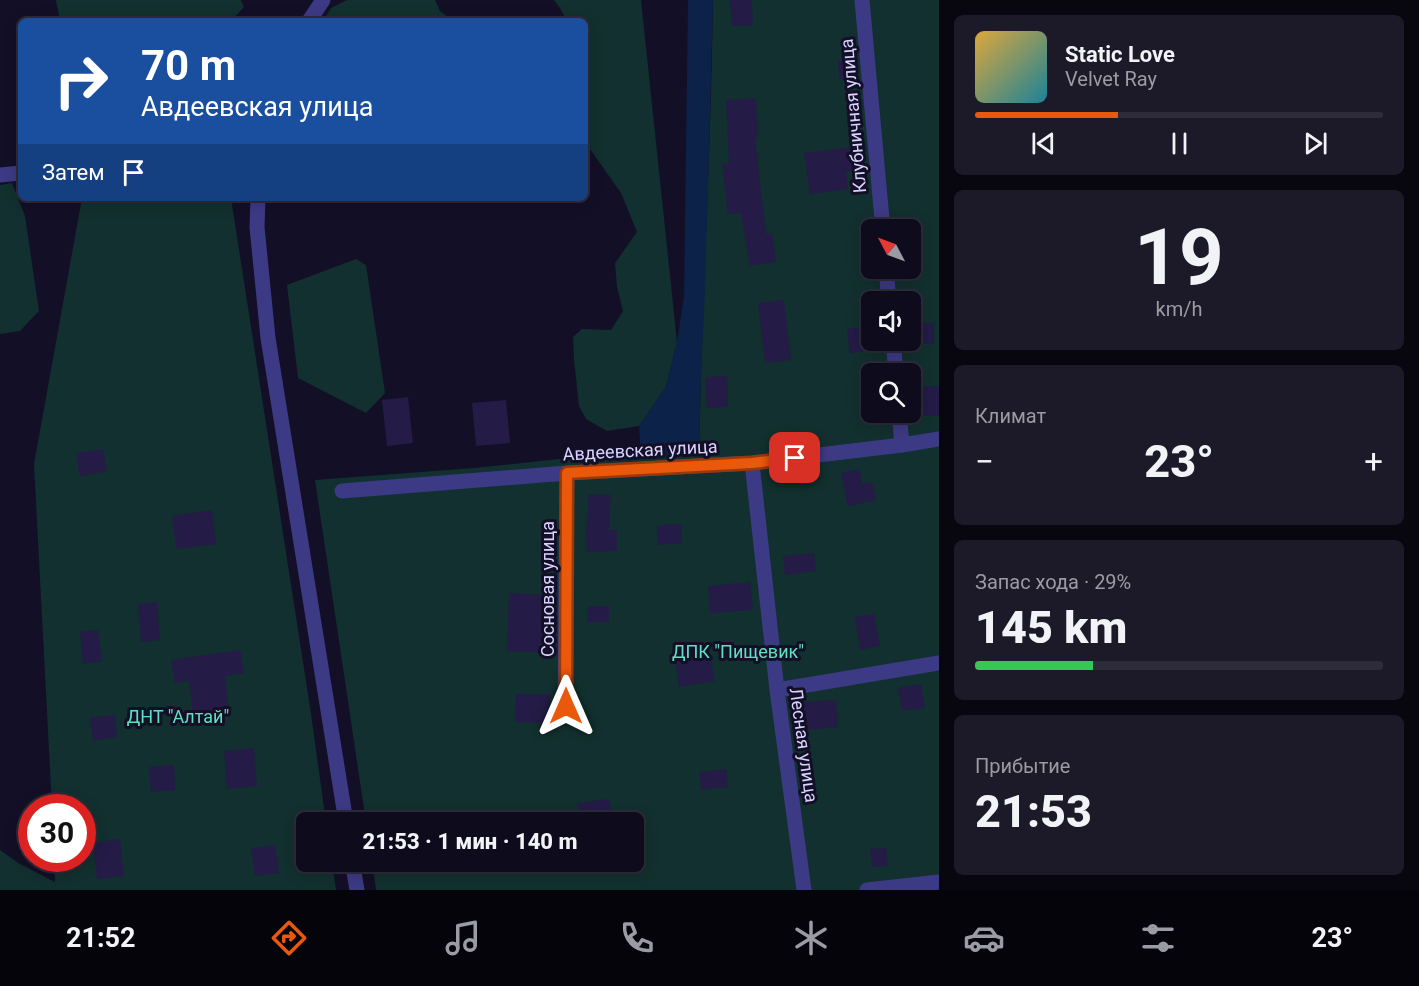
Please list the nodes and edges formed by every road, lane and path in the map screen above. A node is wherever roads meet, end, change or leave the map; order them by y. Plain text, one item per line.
1 (323, 0) edge
2 (862, 0) edge
3 (311, 18) edge
4 (18, 173) edge
5 (0, 175) edge
6 (258, 201) edge
7 (882, 219) edge
8 (900, 423) edge
9 (939, 439) edge
10 (902, 446) junction
11 (752, 463) junction
12 (567, 473) junction
13 (342, 491) dead end
14 (939, 663) edge
15 (777, 690) junction
16 (566, 706) dead end
17 (344, 812) edge
18 (354, 872) edge
19 (939, 882) edge
20 (357, 890) edge
21 (804, 890) edge
22 (867, 890) edge

1 - 3 street
2 - 7 street, Клубничная улица
4 - 5 street
6 - 17 street
8 - 10 street
9 - 10 street, Авдеевская улица
10 - 11 street, Авдеевская улица
11 - 12 street, Авдеевская улица
11 - 15 street, Лесная улица
12 - 13 street, Авдеевская улица
12 - 16 street, Сосновая улица
14 - 15 street
15 - 21 street, Лесная улица
18 - 20 street
19 - 22 street

